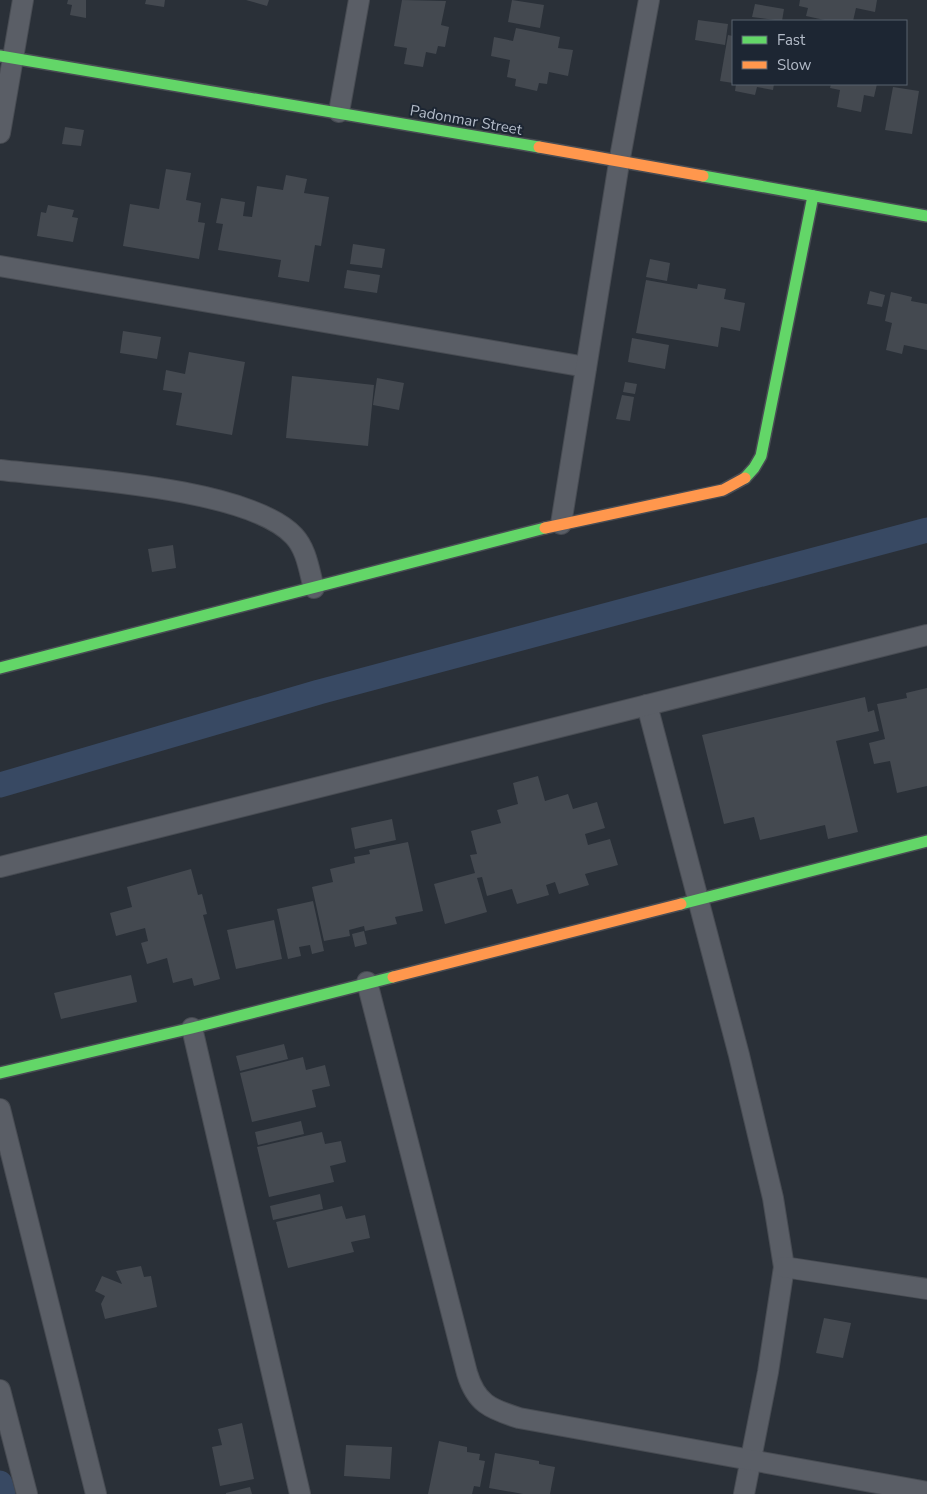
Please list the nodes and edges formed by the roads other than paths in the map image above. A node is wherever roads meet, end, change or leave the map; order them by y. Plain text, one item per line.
1 (23, 0) edge
2 (359, 0) edge
3 (650, 0) edge
4 (7, 57) edge
5 (339, 112) junction
6 (0, 133) edge
7 (619, 163) junction
8 (813, 196) junction
9 (927, 216) edge
10 (0, 266) edge
11 (586, 367) junction
12 (0, 470) edge
13 (561, 524) junction
14 (314, 588) junction
15 (927, 635) edge
16 (0, 668) edge
17 (646, 705) junction
18 (927, 841) edge
19 (0, 867) edge
20 (698, 898) junction
21 (367, 982) junction
22 (192, 1028) junction
23 (0, 1073) edge
24 (0, 1109) edge
25 (784, 1267) junction
26 (927, 1289) edge
27 (0, 1390) edge
28 (750, 1461) junction
29 (927, 1492) edge
30 (27, 1494) edge
31 (96, 1494) edge
32 (300, 1494) edge
33 (744, 1494) edge

1 - 4 street
2 - 5 street
3 - 7 street
4 - 5 street, Padonmar Street
4 - 6 street
5 - 7 street, Padonmar Street
7 - 8 street, Padonmar Street
7 - 11 street
8 - 9 street, Padonmar Street
8 - 13 street
10 - 11 street
11 - 13 street
12 - 14 street
13 - 14 street
14 - 16 street
15 - 17 street
17 - 19 street
17 - 20 street
18 - 20 street
20 - 21 street
20 - 25 street
21 - 22 street
21 - 28 street
22 - 23 street
22 - 32 street
24 - 31 street
25 - 26 street
25 - 28 street
27 - 30 street
28 - 29 street
28 - 33 street

